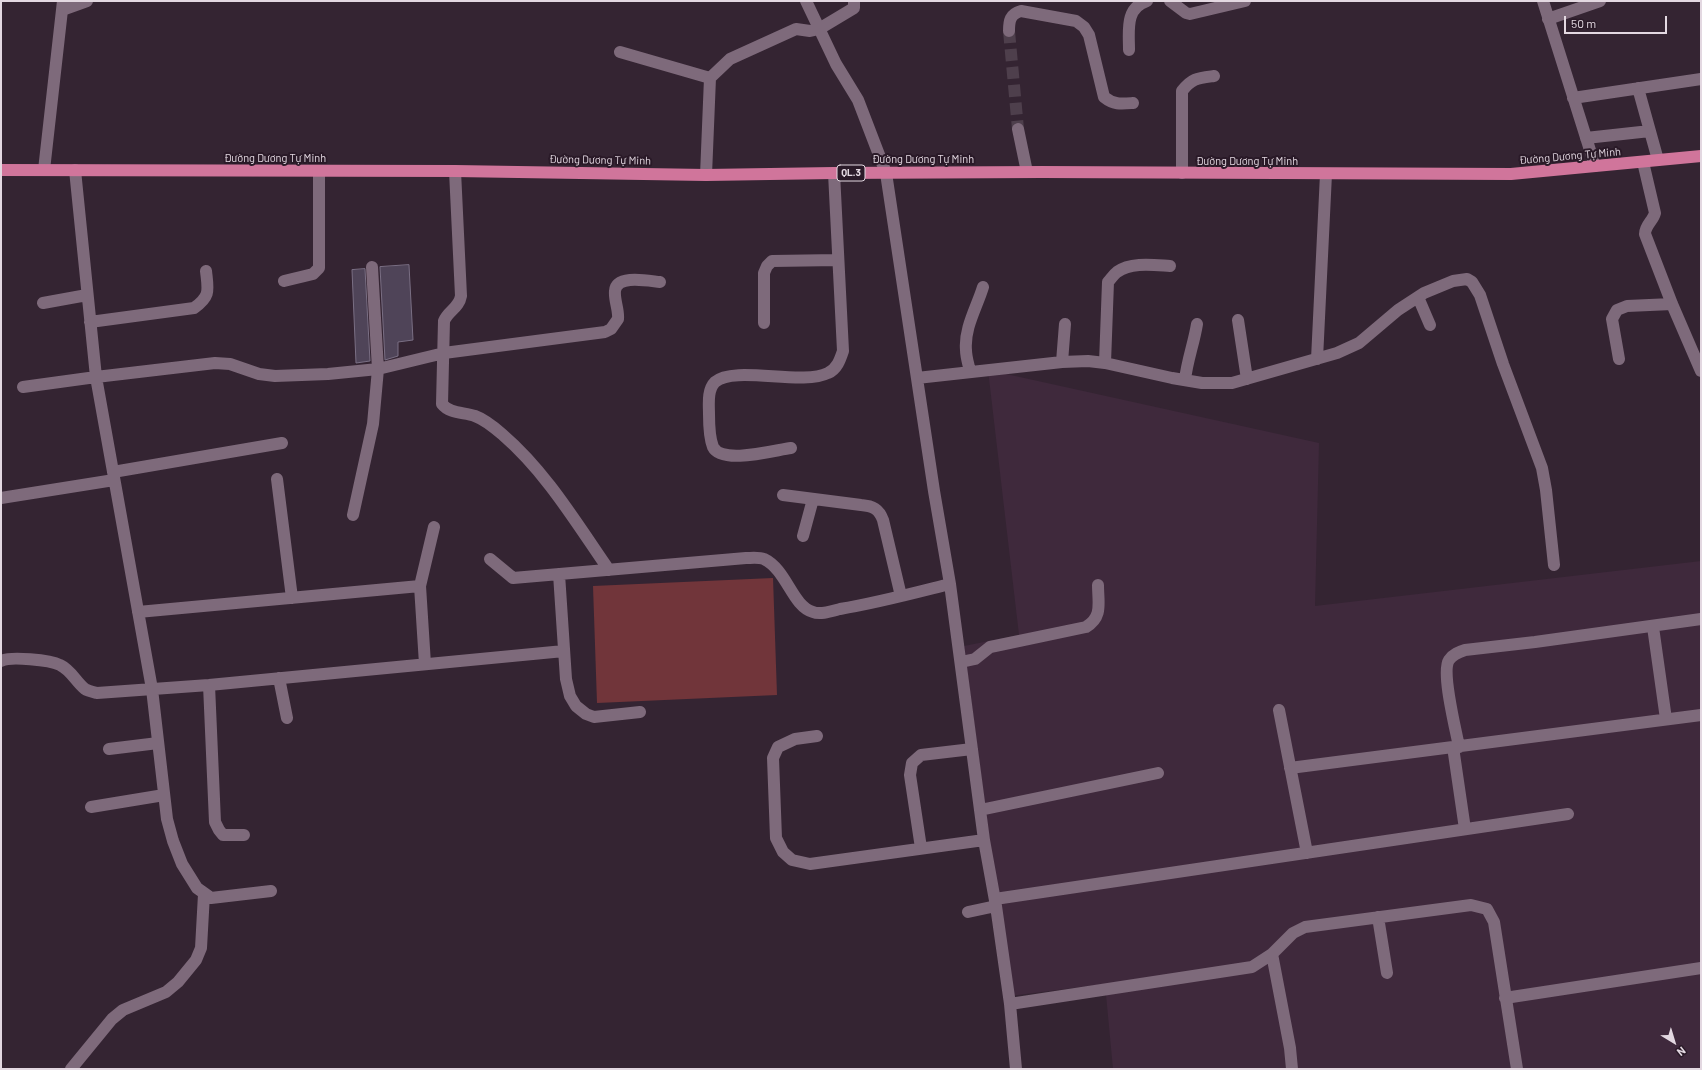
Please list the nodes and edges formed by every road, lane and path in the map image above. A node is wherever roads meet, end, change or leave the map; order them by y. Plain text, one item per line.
1 (87, 1) edge
2 (806, 1) edge
3 (854, 1) edge
4 (1147, 1) edge
5 (1170, 1) edge
6 (1245, 1) edge
7 (1543, 1) edge
8 (1600, 1) edge
9 (62, 6) edge
10 (1548, 20) junction
11 (819, 29) junction
12 (1009, 31) tunnel mouth
13 (1128, 50) dead end
14 (620, 52) dead end
15 (1214, 76) dead end
16 (710, 78) junction
17 (1701, 79) edge
18 (1638, 88) junction
19 (1573, 98) junction
20 (1133, 103) dead end
21 (1018, 129) tunnel mouth
22 (1650, 131) junction
23 (1586, 138) junction
24 (1701, 156) edge
25 (1658, 160) junction
26 (1643, 162) junction
27 (1595, 166) junction
28 (1, 170) edge
29 (44, 170) junction
30 (74, 170) junction
31 (319, 171) junction
32 (455, 171) junction
33 (834, 172) junction
34 (886, 172) junction
35 (1026, 172) junction
36 (1182, 174) junction
37 (1326, 174) junction
38 (706, 175) junction
39 (838, 260) junction
40 (1170, 266) dead end
41 (372, 267) dead end
42 (206, 271) dead end
43 (284, 281) dead end
44 (660, 282) dead end
45 (983, 286) dead end
46 (87, 295) junction
47 (1418, 297) junction
48 (43, 303) dead end
49 (1672, 304) junction
50 (1238, 320) dead end
51 (90, 322) junction
52 (764, 323) dead end
53 (1065, 324) dead end
54 (1197, 324) dead end
55 (1430, 326) dead end
56 (444, 353) junction
57 (1317, 359) junction
58 (1619, 359) dead end
59 (1062, 362) junction
60 (1105, 363) junction
61 (378, 369) junction
62 (1701, 371) edge
63 (970, 372) junction
64 (96, 377) junction
65 (917, 378) junction
66 (1247, 379) junction
67 (1185, 380) junction
68 (23, 387) dead end
69 (282, 442) dead end
70 (791, 448) dead end
71 (114, 476) junction
72 (277, 479) dead end
73 (783, 495) dead end
74 (1, 498) edge
75 (813, 499) junction
76 (353, 515) dead end
77 (434, 527) dead end
78 (803, 536) dead end
79 (490, 559) dead end
80 (1554, 565) dead end
81 (609, 570) junction
82 (558, 574) junction
83 (950, 584) junction
84 (1098, 585) dead end
85 (420, 586) junction
86 (900, 596) junction
87 (292, 598) junction
88 (138, 612) junction
89 (1701, 619) edge
90 (1654, 627) junction
91 (564, 651) junction
92 (1, 661) edge
93 (960, 662) junction
94 (426, 664) junction
95 (279, 678) junction
96 (210, 685) junction
97 (152, 689) junction
98 (1279, 710) dead end
99 (640, 712) dead end
100 (1701, 715) edge
101 (287, 718) dead end
102 (1666, 720) junction
103 (817, 736) dead end
104 (158, 743) junction
105 (1456, 747) junction
106 (972, 748) junction
107 (109, 749) dead end
108 (1290, 768) junction
109 (1158, 773) dead end
110 (164, 795) junction
111 (91, 807) dead end
112 (980, 810) junction
113 (1568, 814) dead end
114 (1465, 829) junction
115 (244, 835) dead end
116 (984, 840) junction
117 (921, 848) junction
118 (1307, 853) junction
119 (271, 891) dead end
120 (204, 894) junction
121 (995, 902) junction
122 (968, 912) dead end
123 (1378, 917) junction
124 (1272, 954) junction
125 (1701, 968) edge
126 (1387, 973) dead end
127 (1505, 998) junction
128 (1010, 1004) junction
129 (71, 1069) edge
130 (1016, 1069) edge
131 (1292, 1069) edge
132 (1516, 1069) edge

1 - 9 street
2 - 11 street
3 - 11 street
4 - 13 street
5 - 6 street
7 - 10 street
8 - 10 street
9 - 29 street
10 - 19 street
11 - 16 street
11 - 34 street
12 - 20 street
14 - 16 street
15 - 36 street
16 - 38 street
17 - 18 street
18 - 19 street
18 - 22 street
19 - 23 street
21 - 35 street
22 - 23 street
22 - 25 street
23 - 27 street
24 - 25 highway, Đường Dương Tự Minh / QL.3
25 - 26 highway, Đường Dương Tự Minh / QL.3
26 - 27 highway, Đường Dương Tự Minh / QL.3
26 - 49 street
27 - 37 highway, Đường Dương Tự Minh / QL.3
28 - 29 highway, Đường Dương Tự Minh / QL.3
29 - 30 highway, Đường Dương Tự Minh / QL.3
30 - 31 highway, Đường Dương Tự Minh / QL.3
30 - 46 street
31 - 32 highway, Đường Dương Tự Minh / QL.3
31 - 43 street
32 - 38 highway, Đường Dương Tự Minh / QL.3
32 - 56 street
33 - 34 highway, Đường Dương Tự Minh / QL.3
33 - 38 highway, Đường Dương Tự Minh / QL.3
33 - 39 street
34 - 35 highway, Đường Dương Tự Minh / QL.3
34 - 65 street
35 - 36 highway, Đường Dương Tự Minh / QL.3
36 - 37 highway, Đường Dương Tự Minh / QL.3
37 - 57 street
39 - 52 street
39 - 70 street
40 - 60 street
41 - 61 street
42 - 51 street
44 - 56 street
45 - 63 street
46 - 48 street
46 - 51 street
47 - 55 street
47 - 57 street
47 - 80 street
49 - 58 street
49 - 62 street
50 - 66 street
51 - 64 street
53 - 59 street
54 - 67 street
56 - 61 street
56 - 81 street
57 - 66 street
59 - 60 street
59 - 63 street
60 - 67 street
61 - 64 street
61 - 76 street
63 - 65 street
64 - 68 street
64 - 71 street
65 - 83 street
66 - 67 street
69 - 71 street
71 - 74 street
71 - 88 street
72 - 87 street
73 - 75 street
75 - 78 street
75 - 86 street
77 - 85 street
79 - 82 street
81 - 82 street
81 - 86 street
82 - 91 street
83 - 86 street
83 - 93 street
84 - 93 street
85 - 87 street
85 - 94 street
87 - 88 street
88 - 97 street
89 - 90 street
90 - 102 street
90 - 105 street
91 - 94 street
91 - 99 street
92 - 97 street
93 - 106 street
94 - 95 street
95 - 96 street
95 - 101 street
96 - 97 street
96 - 115 street
97 - 104 street
98 - 108 street
100 - 102 street
102 - 105 street
103 - 117 street
104 - 107 street
104 - 110 street
105 - 108 street
105 - 114 street
106 - 112 street
106 - 117 street
108 - 118 street
109 - 112 street
110 - 111 street
110 - 120 street
112 - 116 street
113 - 114 street
114 - 118 street
116 - 117 street
116 - 121 street
118 - 121 street
119 - 120 street
120 - 129 street
121 - 122 street
121 - 128 street
123 - 124 street
123 - 126 street
123 - 127 street
124 - 128 street
124 - 131 street
125 - 127 street
127 - 132 street
128 - 130 street

